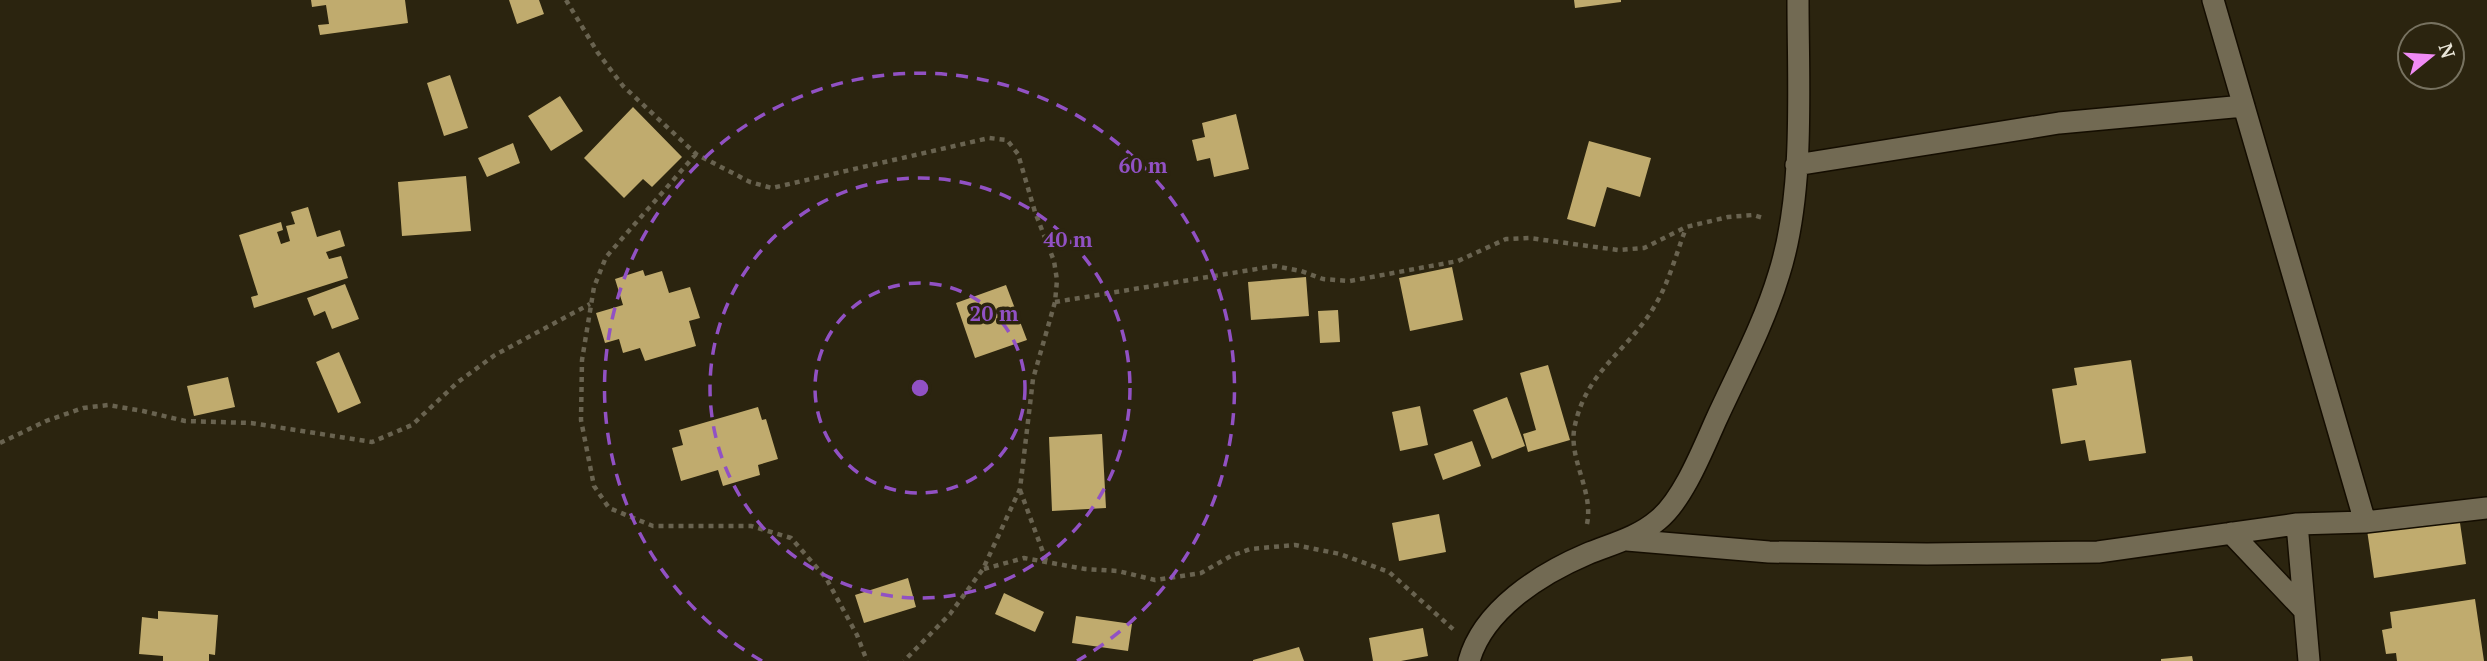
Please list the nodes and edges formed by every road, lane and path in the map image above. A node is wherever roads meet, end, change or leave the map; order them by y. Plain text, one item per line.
1 (566, 0) edge
2 (1798, 0) edge
3 (2213, 0) edge
4 (2244, 106) junction
5 (696, 154) junction
6 (1796, 165) junction
7 (1686, 227) junction
8 (1791, 227) junction
9 (1055, 302) junction
10 (591, 304) junction
11 (0, 443) edge
12 (1020, 489) junction
13 (2487, 508) edge
14 (2365, 522) junction
15 (2297, 524) junction
16 (2231, 533) junction
17 (1627, 540) junction
18 (1047, 562) junction
19 (1565, 565) junction
20 (983, 569) junction
21 (2304, 610) junction
22 (1471, 654) edge
23 (867, 661) edge
24 (904, 661) edge
25 (2309, 661) edge

1 - 5 path
2 - 6 street
3 - 4 street
4 - 6 street
4 - 14 street
5 - 9 path
5 - 10 path
6 - 8 street
7 - 8 path
7 - 9 path
7 - 19 path
8 - 17 street
9 - 12 path
10 - 11 path
10 - 23 path
12 - 18 path
12 - 20 path
13 - 14 street
14 - 15 street
15 - 16 street
15 - 21 street
16 - 17 street
16 - 21 street
17 - 19 street
18 - 20 path
18 - 22 path
19 - 22 street
20 - 24 path
21 - 25 street

